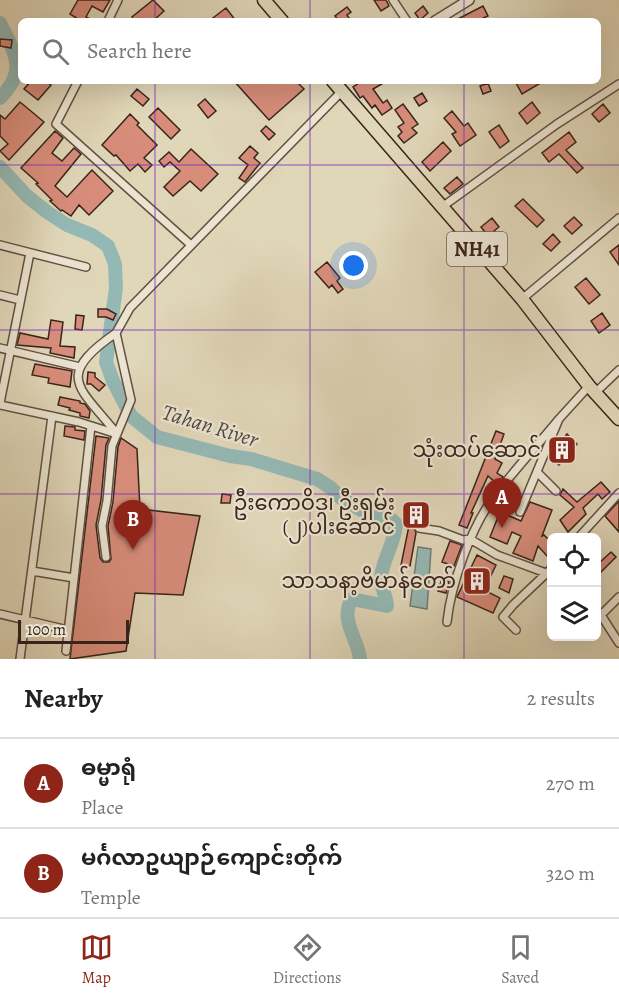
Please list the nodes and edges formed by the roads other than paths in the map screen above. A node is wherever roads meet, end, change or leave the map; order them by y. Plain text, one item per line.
1 (118, 0) edge
2 (264, 0) edge
3 (393, 0) edge
4 (469, 0) edge
5 (109, 18) edge
6 (279, 18) edge
7 (405, 18) edge
8 (440, 18) edge
9 (76, 84) edge
10 (338, 84) edge
11 (619, 84) edge
12 (442, 207) junction
13 (619, 218) edge
14 (0, 245) edge
15 (191, 245) junction
16 (30, 253) junction
17 (86, 267) dead end
18 (0, 295) edge
19 (522, 299) junction
20 (20, 300) junction
21 (116, 333) junction
22 (0, 348) edge
23 (10, 350) junction
24 (80, 367) junction
25 (619, 370) edge
26 (592, 389) junction
27 (0, 404) edge
28 (52, 416) junction
29 (560, 419) junction
30 (619, 419) edge
31 (91, 426) junction
32 (117, 434) junction
33 (537, 472) junction
34 (556, 491) dead end
35 (619, 494) edge
36 (520, 512) dead end
37 (419, 528) dead end
38 (582, 533) edge
39 (470, 539) junction
40 (106, 557) dead end
41 (547, 570) edge
42 (32, 571) junction
43 (547, 573) edge
44 (74, 578) junction
45 (619, 597) edge
46 (0, 614) edge
47 (25, 620) junction
48 (447, 622) dead end
49 (68, 630) junction
50 (516, 630) dead end
51 (619, 643) edge
52 (66, 651) dead end
53 (20, 659) edge

1 - 5 street
2 - 6 highway
3 - 7 street
4 - 8 street
9 - 15 street
10 - 12 highway, NH41
10 - 15 street
11 - 12 street
12 - 19 highway, NH41
13 - 19 street
14 - 16 street
15 - 21 street
16 - 17 street
16 - 20 street
18 - 20 street
19 - 26 highway, NH41
20 - 23 street
21 - 24 street
21 - 32 street
22 - 23 street
23 - 24 street
23 - 27 street
24 - 32 street
25 - 26 street
26 - 29 street
26 - 30 highway, NH41
27 - 28 street
28 - 31 street
28 - 42 street
29 - 33 street
29 - 39 street
31 - 32 street
31 - 44 street
32 - 40 street
33 - 34 street
33 - 36 street
35 - 38 street
37 - 39 street
39 - 41 street
39 - 48 street
42 - 44 street
42 - 47 street
43 - 50 street
44 - 49 street
45 - 51 street
46 - 47 street
47 - 49 street
47 - 53 street
49 - 52 street

